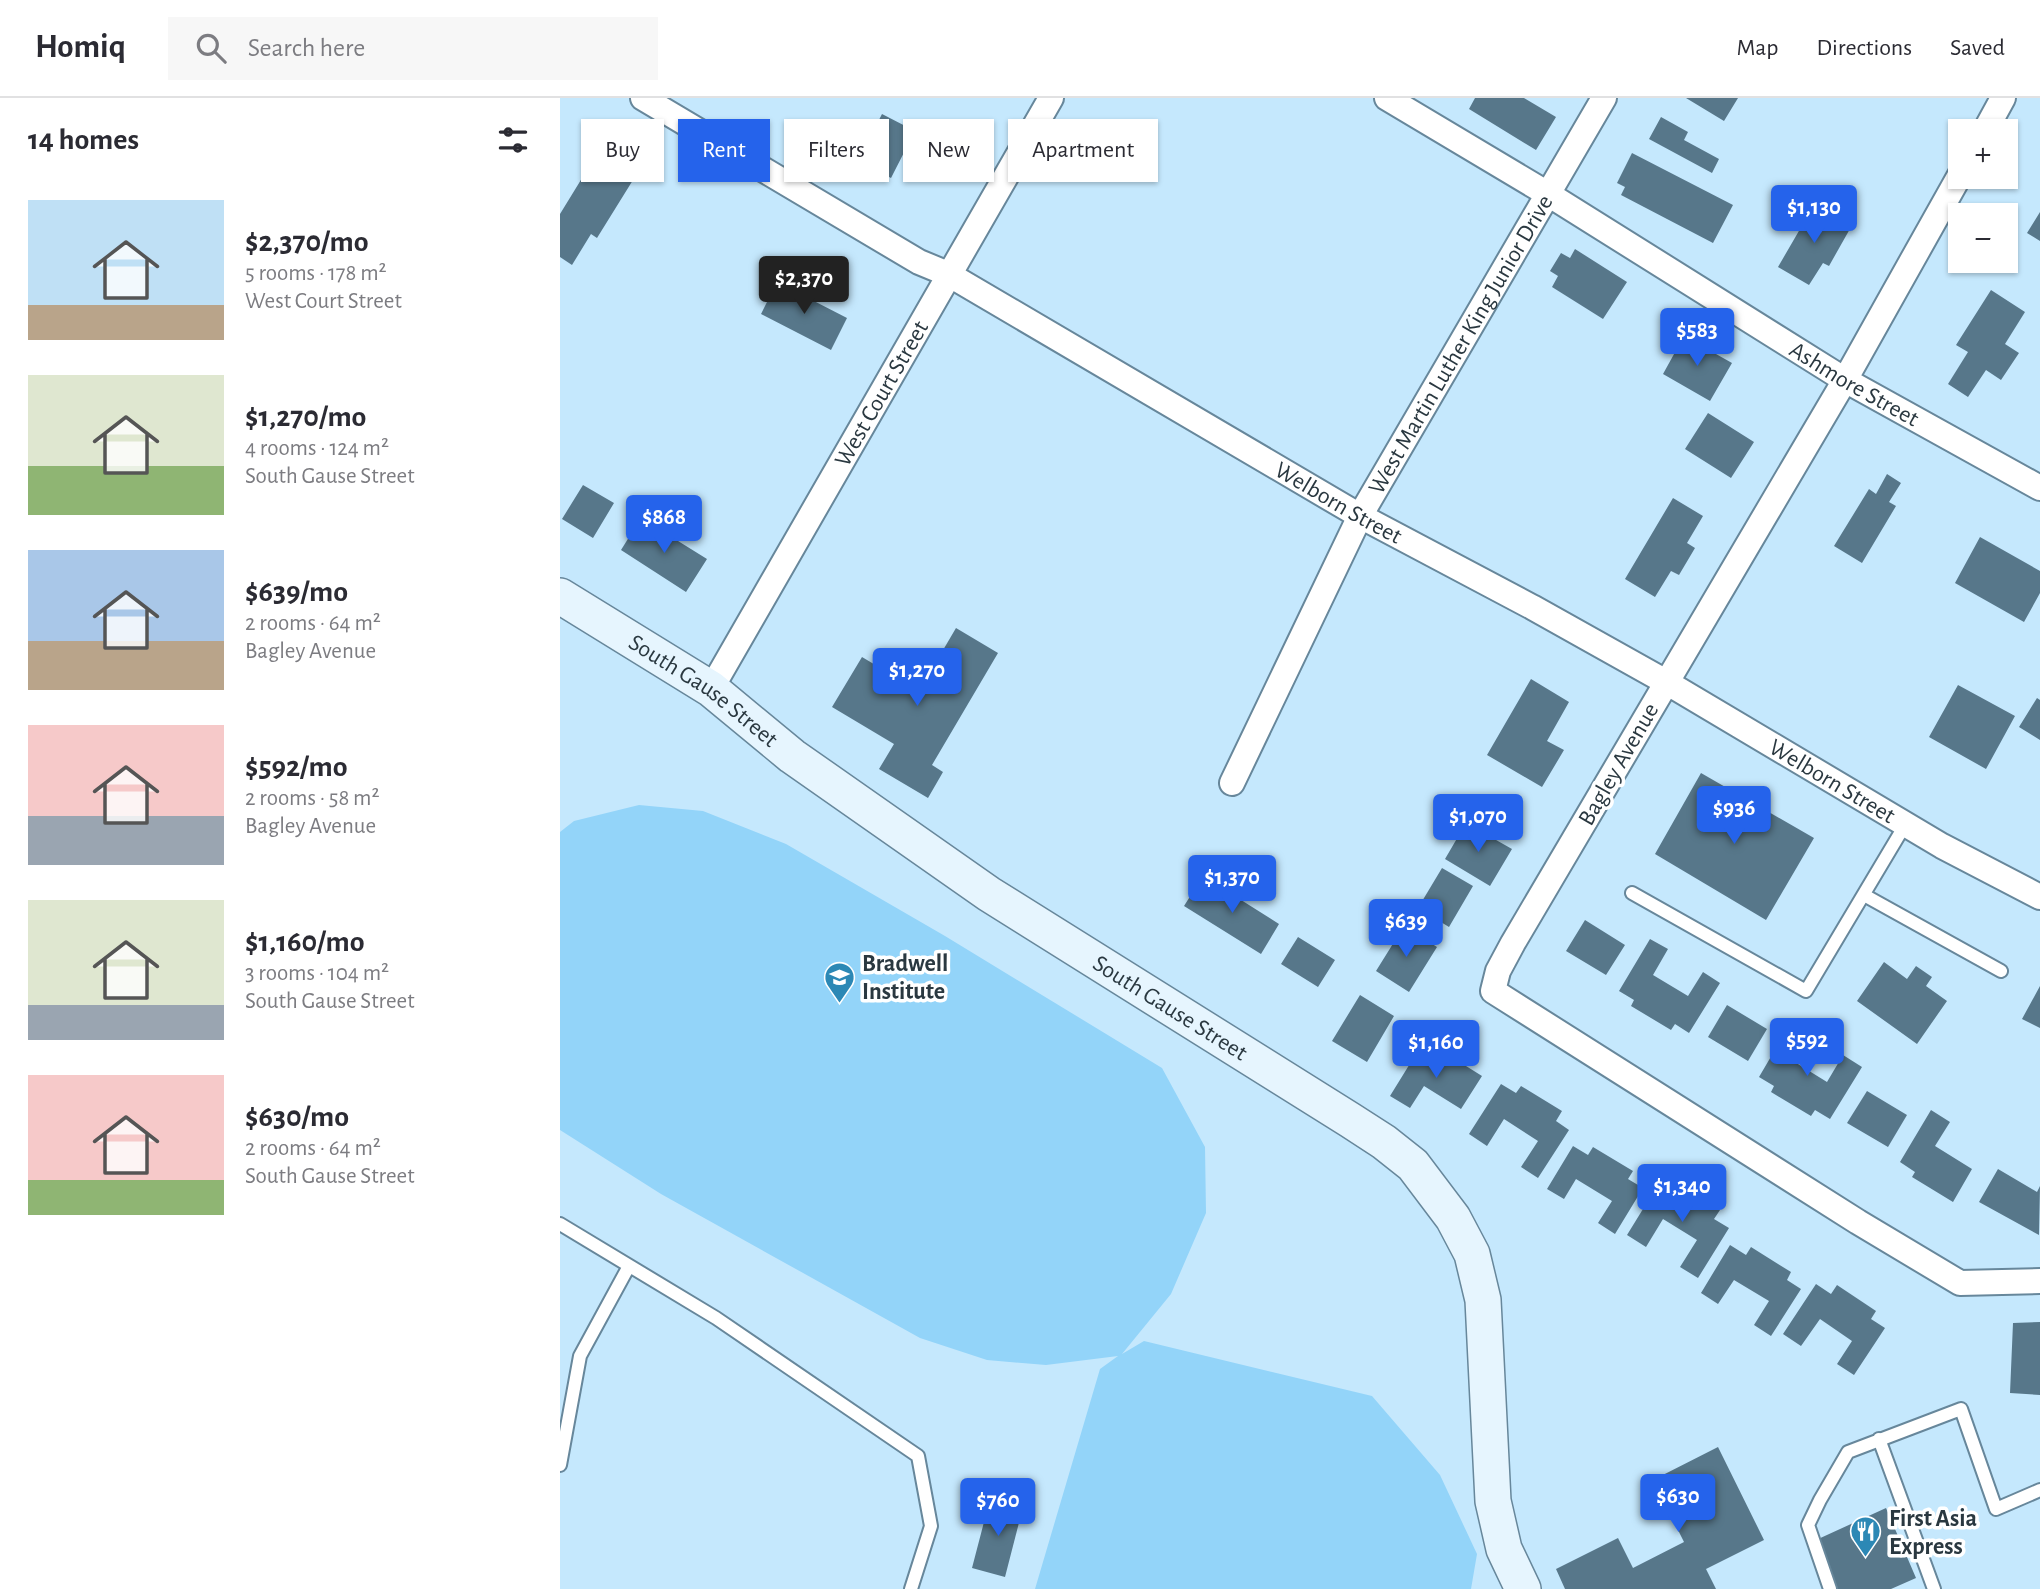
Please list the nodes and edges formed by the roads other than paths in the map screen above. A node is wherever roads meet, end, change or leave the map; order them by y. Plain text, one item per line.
1 (643, 98) edge
2 (1051, 98) edge
3 (1387, 98) edge
4 (1604, 98) edge
5 (2003, 98) edge
6 (1991, 119) edge
7 (1952, 189) edge
8 (1548, 194) junction
9 (948, 274) junction
10 (1846, 380) junction
11 (2040, 488) edge
12 (1360, 516) junction
13 (560, 596) edge
14 (1666, 682) junction
15 (711, 689) junction
16 (1232, 783) dead end
17 (1905, 825) junction
18 (1632, 894) dead end
19 (1864, 895) junction
20 (2040, 897) edge
21 (2001, 971) dead end
22 (560, 1224) edge
23 (629, 1266) junction
24 (2040, 1282) edge
25 (1879, 1439) junction
26 (560, 1465) edge
27 (2040, 1489) edge
28 (911, 1589) edge
29 (1523, 1589) edge
30 (1830, 1589) edge
31 (1934, 1589) edge

1 - 9 street, Welborn Street
2 - 9 street, West Court Street
3 - 8 street, Ashmore Street
4 - 8 street, West Martin Luther King Junior Drive
5 - 6 street
7 - 10 street, Bagley Avenue
8 - 10 street, Ashmore Street
8 - 12 street, West Martin Luther King Junior Drive
9 - 12 street, Welborn Street
9 - 15 street, West Court Street
10 - 11 street, Ashmore Street
10 - 14 street, Bagley Avenue
12 - 14 street, Welborn Street
12 - 16 street, West Martin Luther King Junior Drive
13 - 15 street, South Gause Street
14 - 17 street, Welborn Street
14 - 24 street, Bagley Avenue
15 - 29 street, South Gause Street
17 - 19 lane
17 - 20 street, Welborn Street
18 - 19 lane
19 - 21 lane
22 - 23 lane
23 - 26 lane
23 - 28 lane
25 - 27 lane
25 - 30 lane
25 - 31 lane

